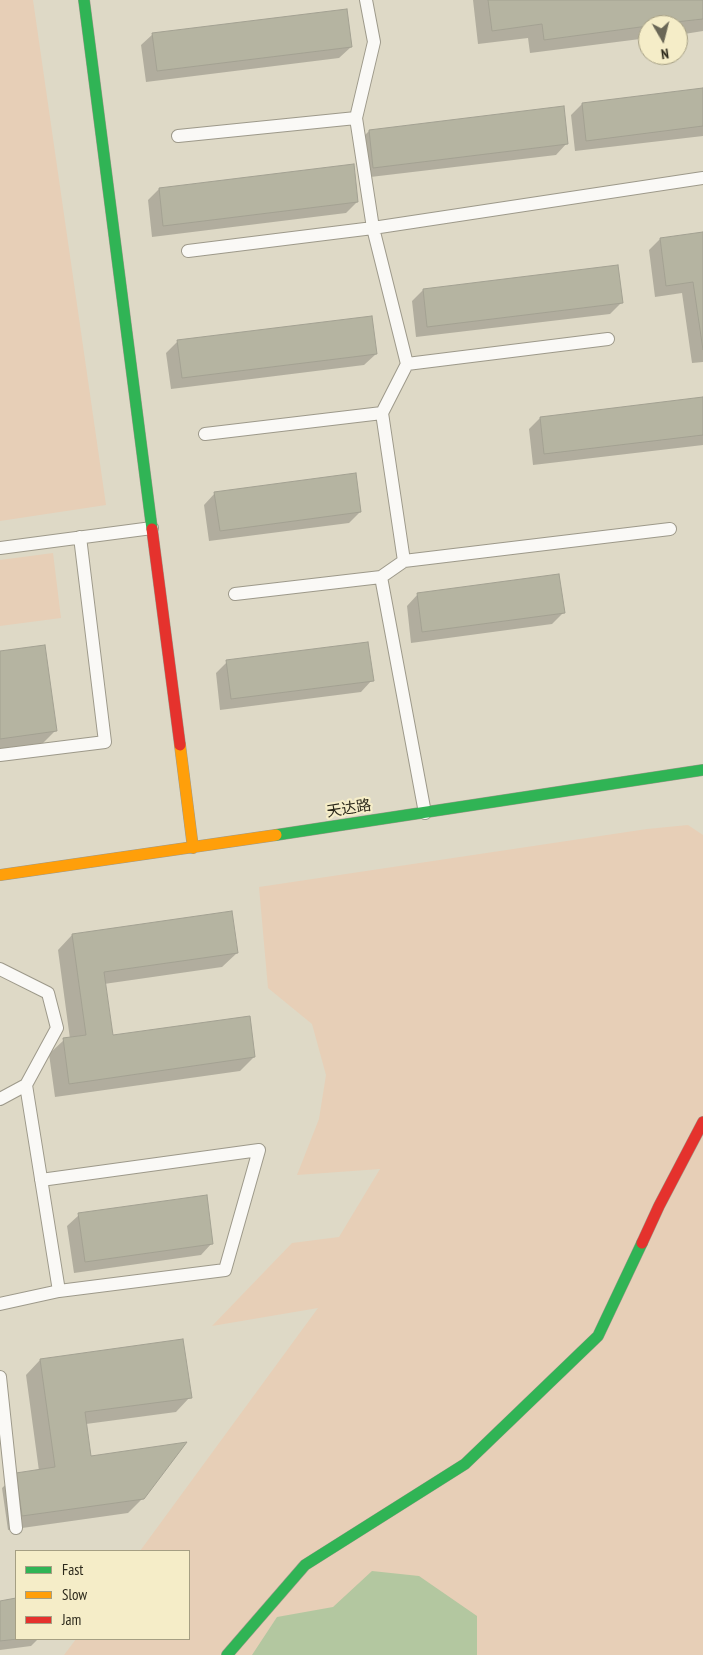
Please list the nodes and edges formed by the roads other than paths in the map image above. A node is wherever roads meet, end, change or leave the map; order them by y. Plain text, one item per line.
1 (84, 0) edge
2 (366, 0) edge
3 (356, 118) junction
4 (178, 136) dead end
5 (703, 178) edge
6 (373, 228) junction
7 (188, 251) dead end
8 (608, 339) dead end
9 (407, 364) junction
10 (382, 413) junction
11 (205, 434) dead end
12 (152, 528) junction
13 (670, 529) dead end
14 (80, 537) junction
15 (0, 548) edge
16 (404, 561) junction
17 (381, 577) junction
18 (235, 594) dead end
19 (0, 755) edge
20 (703, 770) edge
21 (425, 812) junction
22 (193, 848) junction
23 (0, 875) edge
24 (0, 969) edge
25 (26, 1085) junction
26 (0, 1099) edge
27 (703, 1122) edge
28 (41, 1180) junction
29 (58, 1290) junction
30 (0, 1304) edge
31 (0, 1376) edge
32 (16, 1528) dead end
33 (227, 1655) edge

1 - 12 street
2 - 3 lane
3 - 4 lane
3 - 6 lane
5 - 6 lane
6 - 7 lane
6 - 9 lane
8 - 9 lane
9 - 10 lane
10 - 11 lane
10 - 16 lane
12 - 14 lane
12 - 22 street
13 - 16 lane
14 - 15 lane
14 - 19 lane
16 - 17 lane
17 - 18 lane
17 - 21 lane
20 - 21 street, 天达路
21 - 22 street, 天达路
22 - 23 street, 天达路
24 - 25 lane
25 - 26 lane
25 - 28 lane
27 - 33 street
28 - 29 lane
28 - 29 lane
29 - 30 lane
31 - 32 lane

